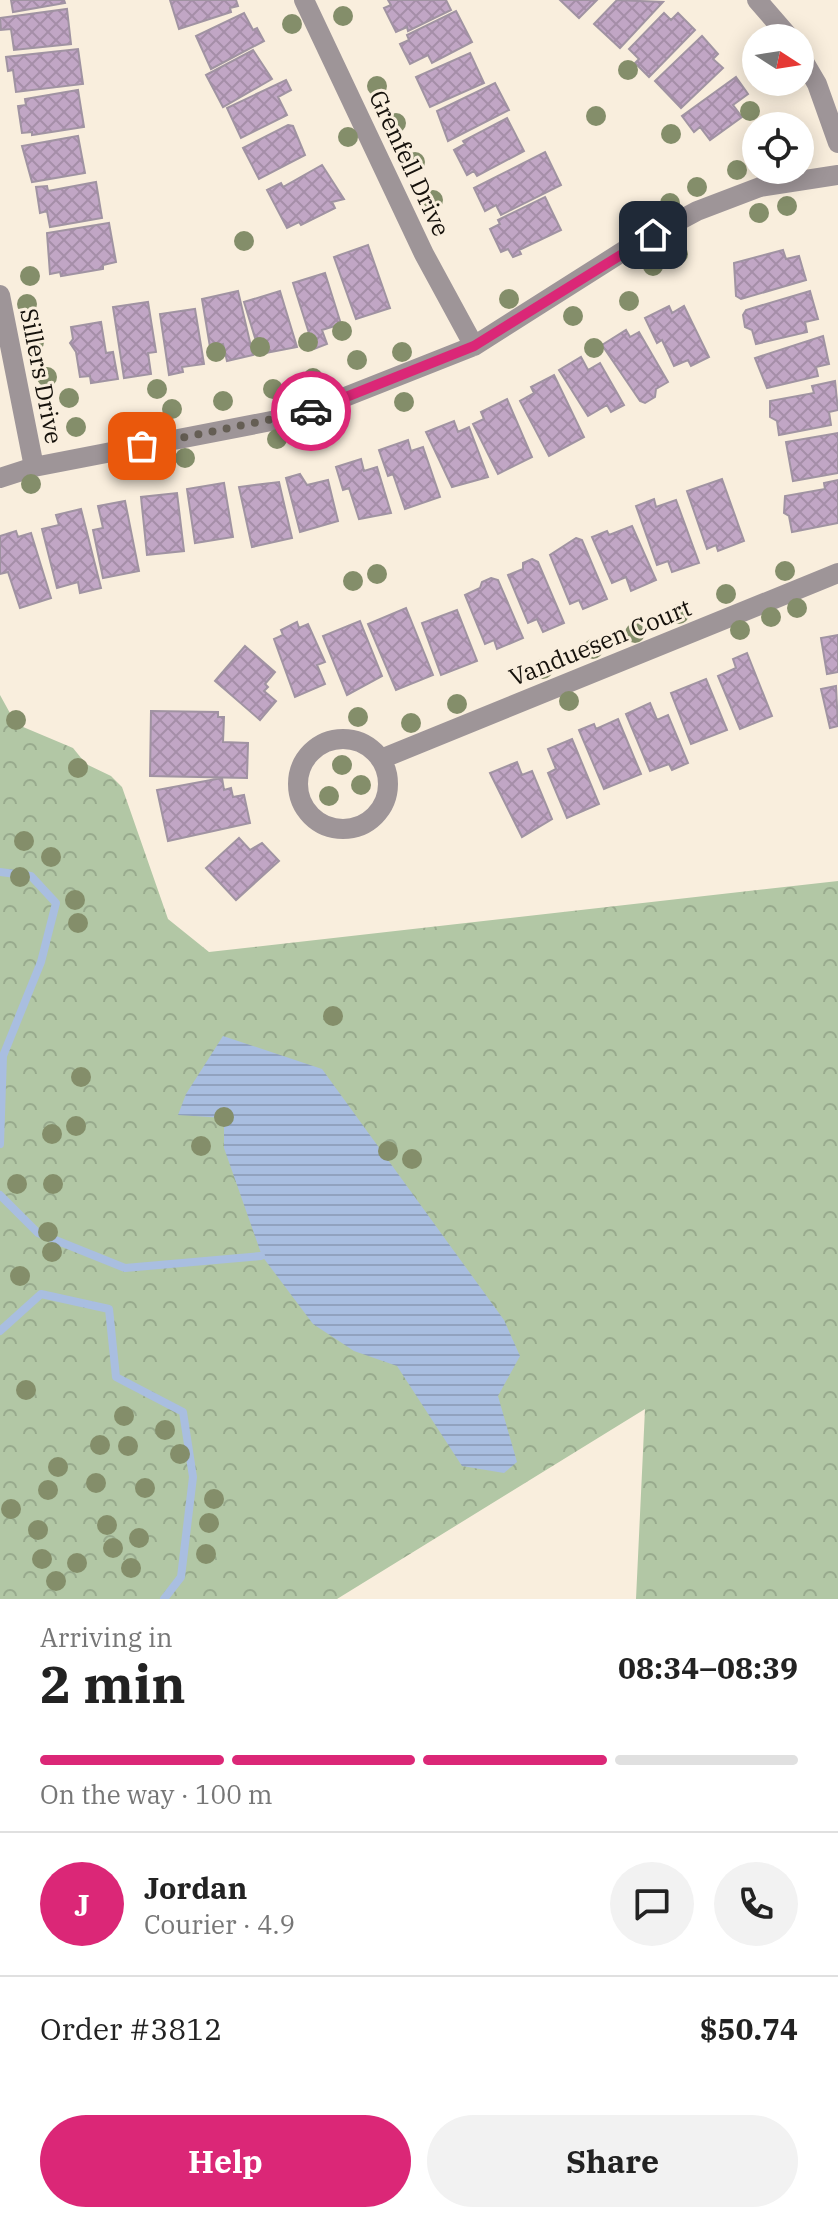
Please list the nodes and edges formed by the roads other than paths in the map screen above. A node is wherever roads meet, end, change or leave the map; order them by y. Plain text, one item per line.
1 (304, 0) edge
2 (757, 0) edge
3 (778, 24) edge
4 (814, 79) edge
5 (838, 143) edge
6 (838, 175) edge
7 (0, 295) edge
8 (474, 346) junction
9 (34, 467) junction
10 (0, 478) edge
11 (838, 573) edge
12 (381, 759) junction

1 - 8 street, Grenfell Drive
2 - 3 street
4 - 5 street
6 - 8 street
7 - 9 street, Sillers Drive
8 - 9 street
9 - 10 street
11 - 12 street, Vanduesen Court
12 - 12 street

